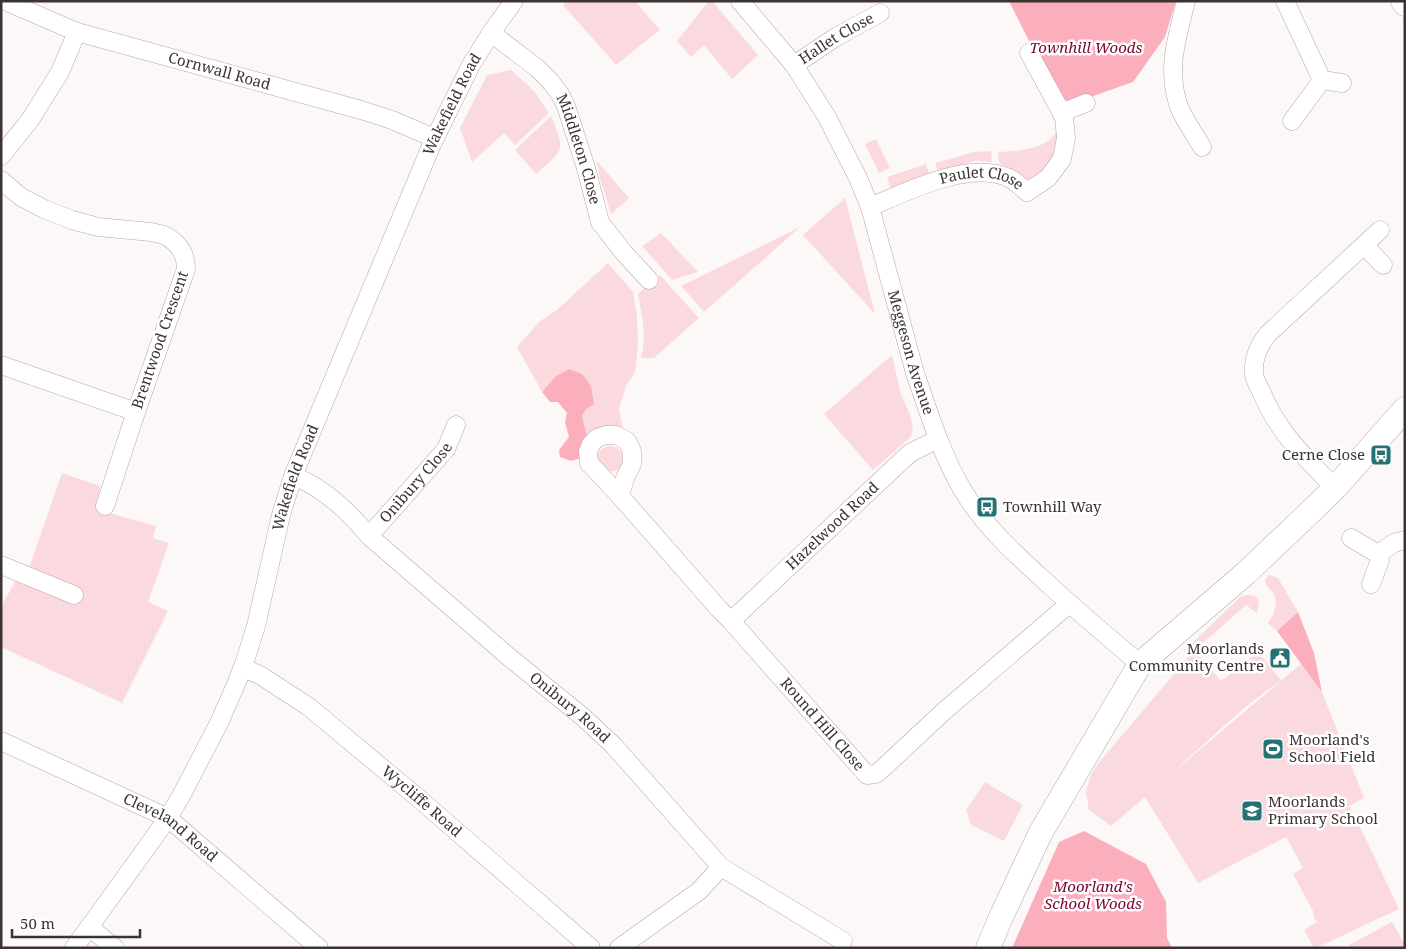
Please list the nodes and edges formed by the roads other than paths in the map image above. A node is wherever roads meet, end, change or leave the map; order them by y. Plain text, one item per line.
1 (5, 1) edge
2 (514, 1) edge
3 (740, 1) edge
4 (1186, 1) edge
5 (1285, 1) edge
6 (880, 13) dead end
7 (77, 32) junction
8 (491, 33) junction
9 (1029, 53) dead end
10 (794, 65) junction
11 (1322, 80) junction
12 (1342, 82) dead end
13 (1086, 103) dead end
14 (1061, 113) junction
15 (1292, 121) dead end
16 (434, 138) junction
17 (1202, 147) dead end
18 (1, 156) edge
19 (1, 180) edge
20 (870, 207) junction
21 (1380, 230) dead end
22 (1364, 245) junction
23 (1383, 265) dead end
24 (649, 280) dead end
25 (1, 365) edge
26 (1405, 409) edge
27 (136, 412) junction
28 (456, 425) dead end
29 (938, 439) junction
30 (293, 476) junction
31 (1335, 488) junction
32 (620, 496) dead end
33 (105, 506) dead end
34 (369, 536) junction
35 (1350, 538) dead end
36 (1405, 540) edge
37 (1378, 554) junction
38 (1, 565) edge
39 (1371, 584) dead end
40 (74, 595) dead end
41 (1069, 604) junction
42 (731, 621) junction
43 (1140, 664) junction
44 (243, 668) junction
45 (1, 741) edge
46 (168, 818) junction
47 (721, 867) junction
48 (89, 927) junction
49 (843, 941) dead end
50 (74, 948) edge
51 (115, 948) edge
52 (319, 948) edge
53 (591, 948) edge
54 (619, 948) edge
55 (988, 948) edge

1 - 7 street, Cornwall Road
2 - 8 street, Wakefield Road
3 - 10 street, Meggeson Avenue
4 - 17 street
5 - 11 street
6 - 10 street, Hallet Close
7 - 16 street, Cornwall Road
7 - 18 street
8 - 16 street, Wakefield Road
8 - 24 street, Middleton Close
9 - 14 street, Paulet Close
10 - 20 street, Meggeson Avenue
11 - 12 street
11 - 15 street
13 - 14 street
14 - 20 street, Paulet Close
16 - 30 street, Wakefield Road
19 - 27 street, Brentwood Crescent
20 - 29 street, Meggeson Avenue
21 - 22 street
22 - 23 street
22 - 31 street
25 - 27 street
26 - 31 street
27 - 33 street, Brentwood Crescent
28 - 34 street, Onibury Close
29 - 41 street, Meggeson Avenue
29 - 42 street, Hazelwood Road
30 - 34 street, Onibury Road
30 - 44 street, Wakefield Road
31 - 43 street
32 - 42 street, Round Hill Close
34 - 47 street, Onibury Road
35 - 37 street
36 - 37 street
37 - 39 street
38 - 40 street
41 - 42 street, Round Hill Close
41 - 43 street, Meggeson Avenue
43 - 55 street
44 - 46 street, Wakefield Road
44 - 53 street, Wycliffe Road
45 - 46 street, Cleveland Road
46 - 48 street, Wakefield Road
46 - 52 street, Cleveland Road
47 - 49 street, Onibury Road
47 - 54 street
48 - 50 street, Wakefield Road
48 - 51 street

